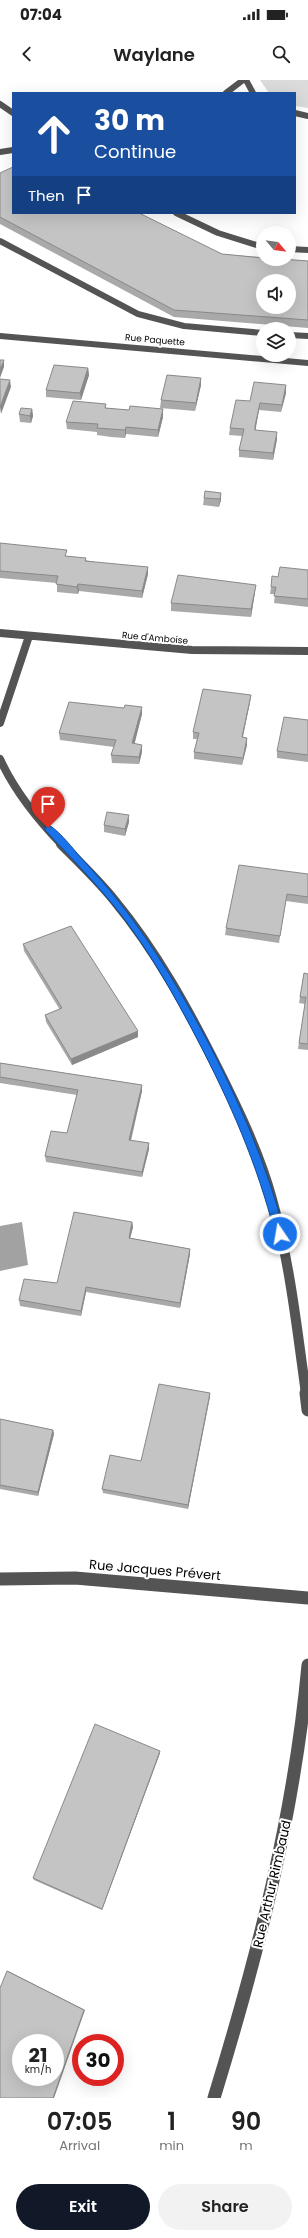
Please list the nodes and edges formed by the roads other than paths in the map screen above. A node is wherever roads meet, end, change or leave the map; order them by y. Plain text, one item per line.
1 (243, 80) edge
2 (246, 80) edge
3 (227, 92) edge
4 (252, 92) edge
5 (0, 104) edge
6 (12, 113) edge
7 (296, 114) edge
8 (306, 116) edge
9 (12, 150) edge
10 (0, 152) edge
11 (178, 214) edge
12 (0, 241) edge
13 (256, 245) edge
14 (296, 249) edge
15 (308, 250) edge
16 (256, 332) edge
17 (296, 335) edge
18 (0, 336) edge
19 (308, 336) edge
20 (308, 362) edge
21 (0, 633) edge
22 (29, 636) junction
23 (308, 652) edge
24 (0, 723) edge
25 (0, 759) edge
26 (4, 779) edge
27 (308, 1410) edge
28 (0, 1579) edge
29 (308, 1598) edge
30 (308, 1665) edge
31 (214, 2098) edge

1 - 3 street
2 - 4 street
5 - 6 street
7 - 8 street
9 - 10 street
11 - 13 street
12 - 16 street
14 - 15 street
17 - 19 street
18 - 20 street, Rue Paquette
21 - 22 street, Rue d'Amboise
22 - 23 street, Rue d'Amboise
22 - 24 street
25 - 26 street
26 - 27 street
28 - 29 street, Rue Jacques Prévert
30 - 31 street, Rue Arthur Rimbaud

